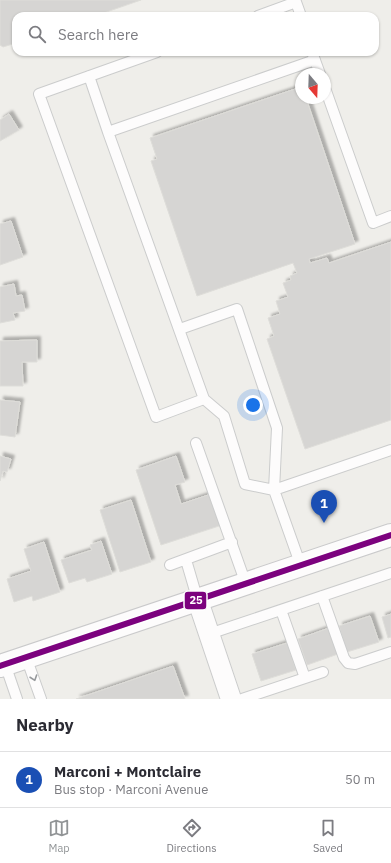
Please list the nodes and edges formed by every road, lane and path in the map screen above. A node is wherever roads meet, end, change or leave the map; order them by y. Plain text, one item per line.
1 (269, 12) edge
2 (300, 12) edge
3 (146, 56) edge
4 (314, 56) edge
5 (318, 68) edge
6 (89, 76) junction
7 (331, 104) edge
8 (108, 132) junction
9 (391, 216) edge
10 (180, 329) junction
11 (204, 399) junction
12 (196, 443) dead end
13 (391, 450) edge
14 (274, 490) junction
15 (391, 535) edge
16 (232, 542) junction
17 (186, 560) junction
18 (170, 565) dead end
19 (301, 566) junction
20 (391, 573) edge
21 (246, 584) junction
22 (322, 596) junction
23 (198, 601) junction
24 (281, 610) junction
25 (209, 634) junction
26 (391, 652) edge
27 (26, 657) junction
28 (3, 665) edge
29 (323, 672) dead end
30 (305, 678) junction
31 (17, 699) edge
32 (41, 699) edge
33 (231, 699) edge
34 (242, 699) edge

1 - 2 lane
3 - 6 lane
4 - 5 lane
4 - 8 lane
6 - 8 lane
6 - 11 lane
7 - 9 lane
8 - 10 lane
10 - 11 lane
10 - 14 lane
11 - 14 lane
12 - 16 lane
13 - 14 lane
14 - 19 lane
15 - 19 main road
16 - 17 lane
16 - 21 lane
17 - 18 lane
17 - 23 lane
19 - 21 main road
20 - 22 lane
21 - 23 main road
22 - 24 lane
22 - 26 lane
23 - 25 street
23 - 27 main road
24 - 25 lane
24 - 30 lane
25 - 33 street
27 - 28 main road
27 -> 32 lane
28 - 31 lane
29 - 30 lane
30 - 34 lane

